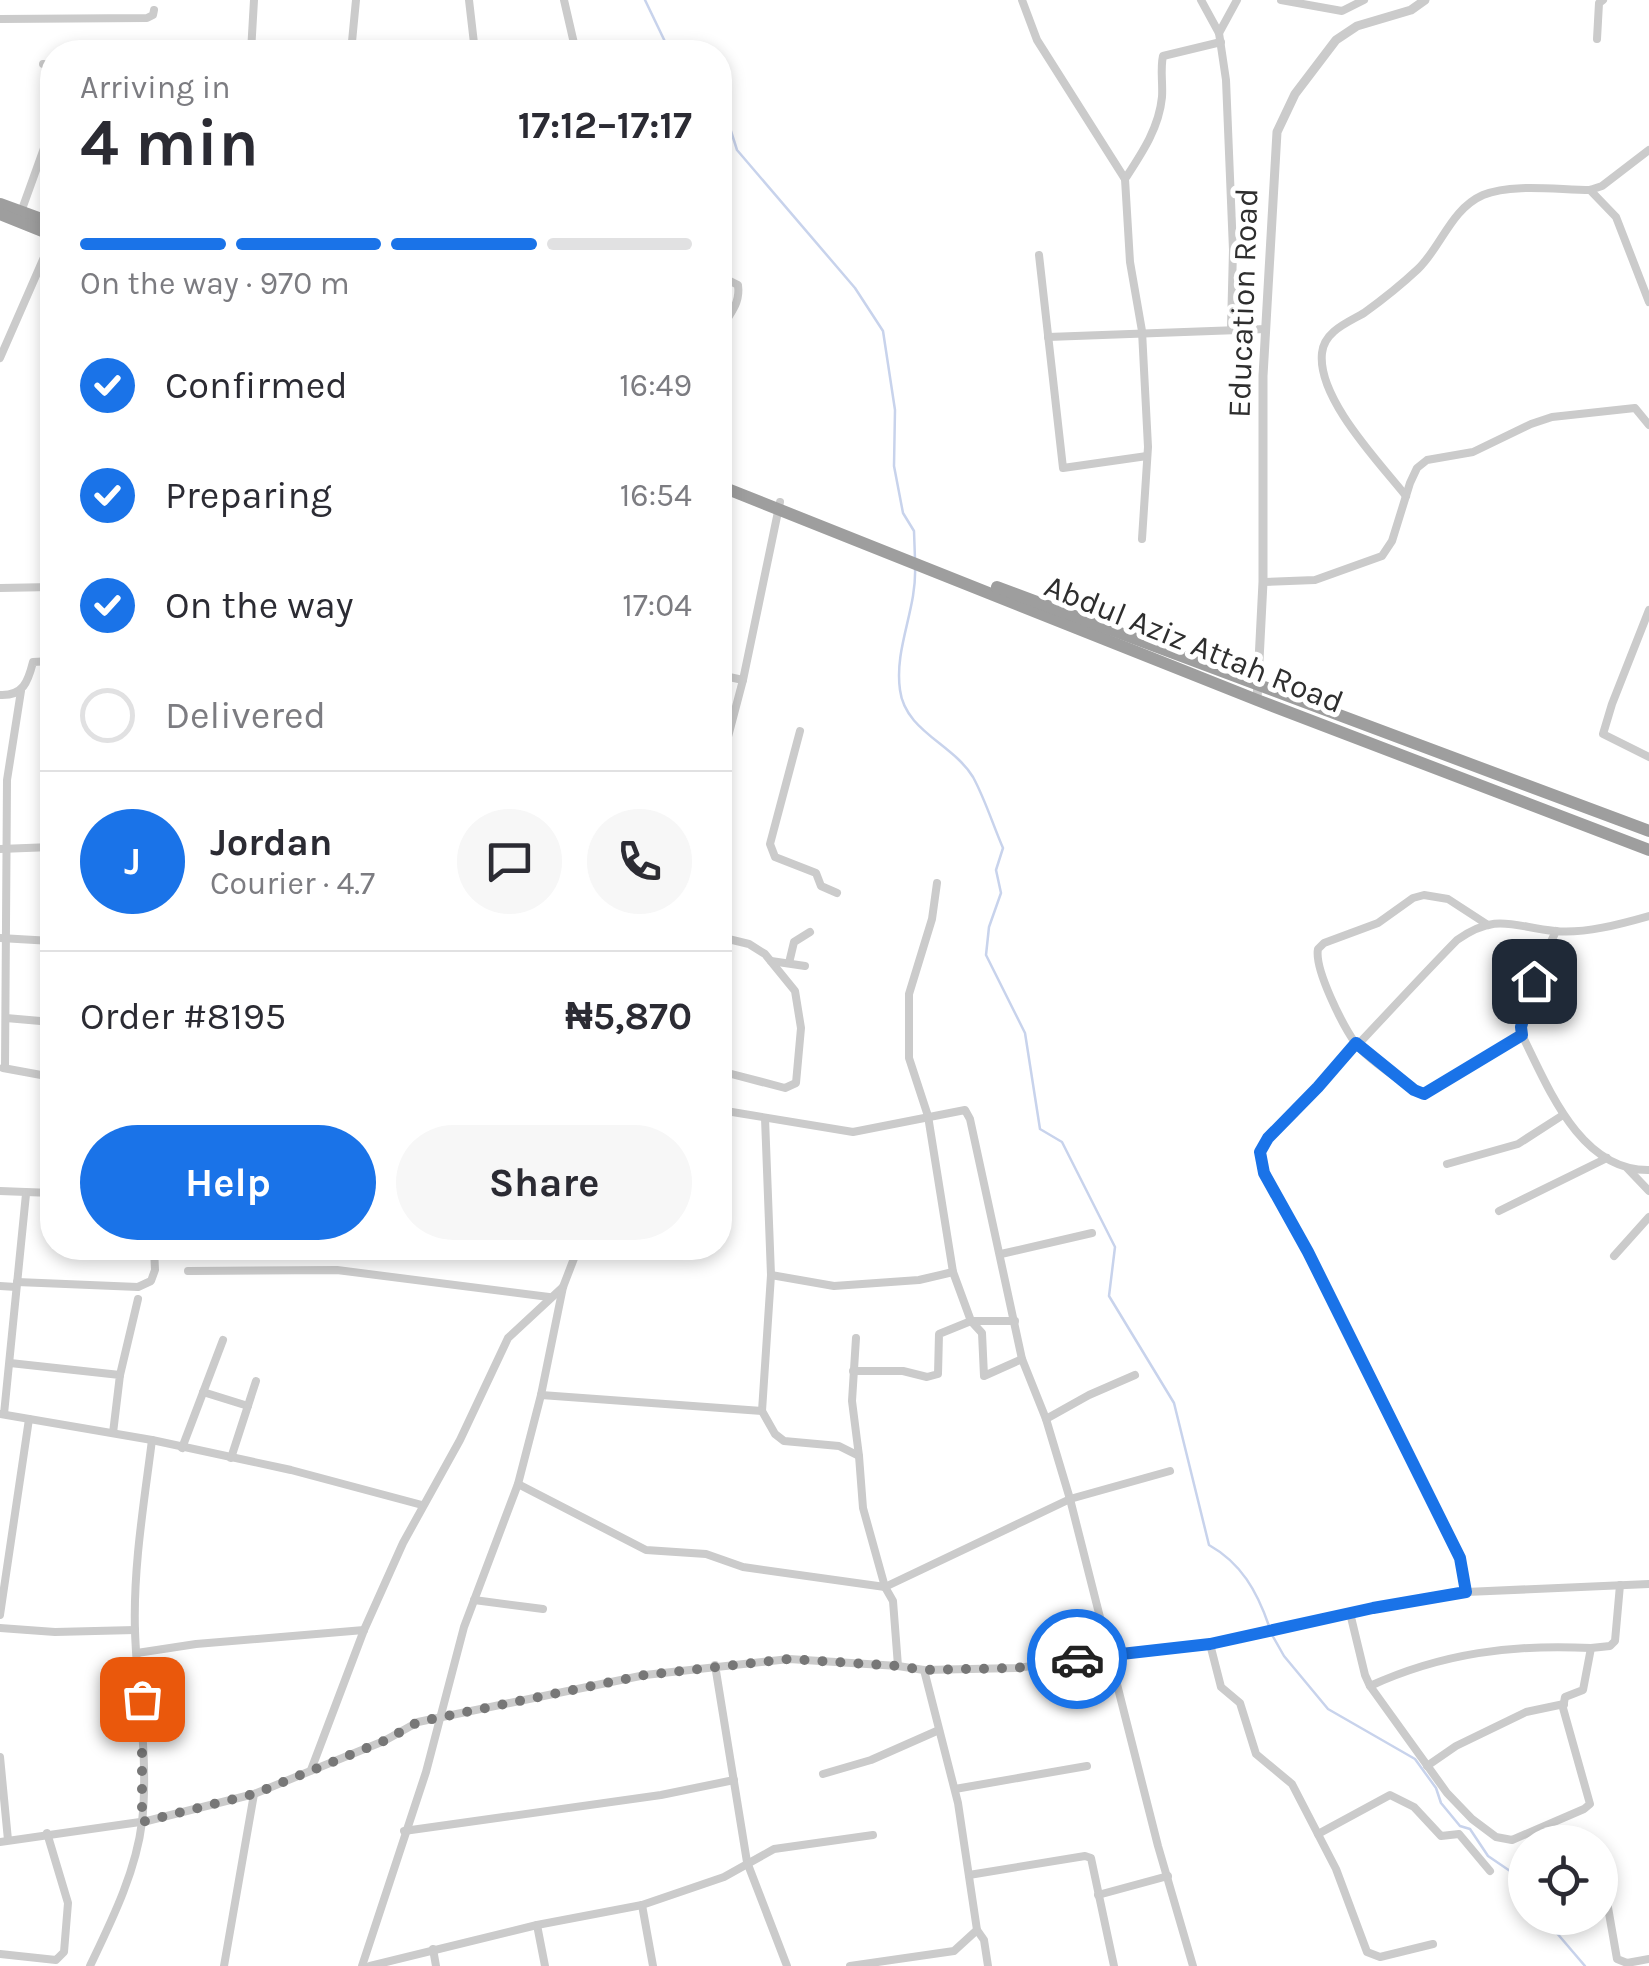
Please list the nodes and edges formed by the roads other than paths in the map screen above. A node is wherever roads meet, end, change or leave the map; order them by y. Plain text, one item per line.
1 (254, 0) edge
2 (356, 0) edge
3 (469, 0) edge
4 (564, 0) edge
5 (1022, 0) edge
6 (1201, 0) edge
7 (1237, 0) edge
8 (1281, 0) edge
9 (1364, 0) edge
10 (1425, 0) edge
11 (1602, 0) edge
12 (154, 10) dead end
13 (0, 19) edge
14 (1220, 38) junction
15 (251, 40) edge
16 (352, 40) edge
17 (474, 40) edge
18 (573, 40) edge
19 (1597, 40) dead end
20 (1649, 150) edge
21 (40, 160) edge
22 (1125, 179) junction
23 (1590, 190) junction
24 (0, 204) edge
25 (22, 212) junction
26 (0, 214) edge
27 (40, 219) edge
28 (40, 232) edge
29 (1039, 255) dead end
30 (40, 265) edge
31 (732, 282) edge
32 (1649, 302) edge
33 (732, 314) edge
34 (1231, 328) junction
35 (1266, 329) junction
36 (1142, 331) junction
37 (1048, 337) junction
38 (0, 358) edge
39 (1649, 425) edge
40 (1148, 456) junction
41 (732, 483) edge
42 (732, 490) edge
43 (1406, 496) junction
44 (780, 505) junction
45 (1142, 538) dead end
46 (916, 560) junction
47 (1263, 582) junction
48 (40, 587) edge
49 (0, 588) edge
50 (1649, 610) edge
51 (40, 662) edge
52 (732, 678) edge
53 (743, 680) junction
54 (1258, 684) junction
55 (21, 691) junction
56 (0, 695) edge
57 (1257, 700) junction
58 (732, 721) edge
59 (800, 731) dead end
60 (1649, 757) edge
61 (4, 780) edge
62 (1649, 830) edge
63 (40, 848) edge
64 (4, 849) edge
65 (1649, 850) edge
66 (936, 883) dead end
67 (838, 892) dead end
68 (1649, 916) edge
69 (1488, 925) junction
70 (1556, 931) junction
71 (810, 932) dead end
72 (4, 938) edge
73 (40, 940) edge
74 (732, 940) edge
75 (771, 961) junction
76 (789, 963) junction
77 (805, 966) dead end
78 (6, 1018) junction
79 (40, 1021) edge
80 (1522, 1035) junction
81 (1356, 1043) junction
82 (2, 1068) edge
83 (40, 1074) edge
84 (732, 1075) edge
85 (732, 1112) edge
86 (1564, 1114) junction
87 (928, 1116) junction
88 (765, 1118) junction
89 (1607, 1158) junction
90 (1447, 1164) dead end
91 (1628, 1168) junction
92 (1649, 1170) edge
93 (0, 1191) edge
94 (1649, 1191) edge
95 (26, 1194) junction
96 (40, 1194) edge
97 (1499, 1211) dead end
98 (1649, 1216) edge
99 (1092, 1233) dead end
100 (1001, 1254) junction
101 (1614, 1256) dead end
102 (155, 1260) edge
103 (573, 1260) edge
104 (188, 1271) dead end
105 (953, 1272) junction
106 (771, 1275) junction
107 (17, 1284) junction
108 (0, 1286) edge
109 (562, 1287) junction
110 (550, 1297) junction
111 (138, 1298) dead end
112 (1015, 1321) junction
113 (972, 1322) junction
114 (856, 1338) dead end
115 (223, 1340) dead end
116 (1022, 1359) junction
117 (10, 1362) junction
118 (853, 1371) junction
119 (1136, 1375) dead end
120 (120, 1376) junction
121 (256, 1380) dead end
122 (203, 1392) junction
123 (541, 1394) junction
124 (248, 1406) junction
125 (762, 1412) junction
126 (2, 1414) edge
127 (28, 1419) junction
128 (1046, 1419) junction
129 (113, 1433) junction
130 (152, 1440) junction
131 (182, 1448) junction
132 (858, 1456) junction
133 (231, 1458) junction
134 (1170, 1471) dead end
135 (518, 1484) junction
136 (1070, 1499) junction
137 (422, 1505) junction
138 (1649, 1584) edge
139 (1620, 1585) junction
140 (885, 1587) junction
141 (1466, 1592) junction
142 (474, 1600) junction
143 (543, 1609) dead end
144 (1350, 1613) junction
145 (0, 1616) edge
146 (0, 1628) edge
147 (135, 1630) junction
148 (364, 1630) junction
149 (1210, 1644) junction
150 (1591, 1648) junction
151 (137, 1653) junction
152 (1110, 1655) junction
153 (715, 1665) junction
154 (898, 1666) junction
155 (924, 1670) junction
156 (1370, 1686) junction
157 (1564, 1704) junction
158 (440, 1716) junction
159 (939, 1730) junction
160 (0, 1756) edge
161 (1087, 1766) dead end
162 (1427, 1766) junction
163 (310, 1770) junction
164 (823, 1774) dead end
165 (734, 1780) junction
166 (955, 1788) junction
167 (254, 1794) junction
168 (142, 1822) junction
169 (404, 1831) junction
170 (47, 1833) junction
171 (1318, 1834) junction
172 (873, 1835) dead end
173 (4, 1841) edge
174 (747, 1862) junction
175 (1490, 1872) dead end
176 (969, 1875) junction
177 (1168, 1876) junction
178 (1098, 1894) junction
179 (642, 1905) junction
180 (538, 1925) junction
181 (976, 1930) junction
182 (1613, 1935) edge
183 (1434, 1944) dead end
184 (433, 1949) junction
185 (954, 1951) junction
186 (0, 1954) edge
187 (1649, 1959) edge
188 (90, 1966) edge
189 (224, 1966) edge
190 (362, 1966) edge
191 (370, 1966) edge
192 (436, 1966) edge
193 (546, 1966) edge
194 (652, 1966) edge
195 (787, 1966) edge
196 (850, 1966) edge
197 (954, 1966) edge
198 (988, 1966) edge
199 (1114, 1966) edge
200 (1193, 1966) edge

1 - 15 street
2 - 16 street
3 - 17 street
4 - 18 street
5 - 22 street
6 - 14 street
7 - 14 street
8 - 9 street
10 - 35 street, Education Road
11 - 19 street
12 - 13 street
14 - 22 street
14 - 34 street
20 - 23 street
21 - 25 street
22 - 36 street
23 - 32 street
23 - 43 street
24 - 25 highway
25 - 27 highway
26 - 28 highway
29 - 37 street
30 - 38 street
31 - 33 street
34 - 35 street
34 - 36 street
35 - 47 street, Education Road
36 - 37 street
36 - 40 street
37 - 40 street
39 - 43 street
40 - 45 street
41 - 44 highway, Abdul Aziz Attah Road
42 - 44 highway, Abdul Aziz Attah Road
43 - 47 street
44 - 46 highway, Abdul Aziz Attah Road
44 - 53 street
46 - 54 highway, Abdul Aziz Attah Road
46 - 57 highway, Abdul Aziz Attah Road
47 - 54 street, Education Road
48 - 49 street
50 - 60 street
51 - 55 street
52 - 53 street
53 - 58 street
54 - 57 street, Education Road
54 - 62 highway, Abdul Aziz Attah Road
55 - 56 street
55 - 61 street
57 - 65 highway, Abdul Aziz Attah Road
59 - 67 street
61 - 64 street
63 - 64 street
64 - 72 street
66 - 87 street
68 - 70 street
69 - 70 street
69 - 81 street
69 - 81 street
70 - 80 street
71 - 76 street
72 - 73 street
72 - 78 street
74 - 75 street
75 - 76 street
75 - 84 street
76 - 77 street
78 - 79 street
78 - 82 street
80 - 81 street
80 - 86 street
81 - 141 street
82 - 83 street
85 - 88 street
86 - 89 street
86 - 90 street
87 - 88 street
87 - 100 street
87 - 105 street
88 - 106 street
89 - 91 street
89 - 97 street
91 - 92 street
91 - 94 street
93 - 95 street
95 - 96 street
95 - 107 street
98 - 101 street
99 - 100 street
100 - 112 street
102 - 107 street
103 - 109 street
104 - 110 street
105 - 106 street
105 - 113 street
106 - 125 street
107 - 108 street
107 - 117 street
109 - 110 street
109 - 123 street
110 - 137 street
111 - 120 street
112 - 113 street
112 - 116 street
113 - 116 street
113 - 118 street
114 - 118 street
115 - 122 street
116 - 128 street
117 - 120 street
117 - 126 street
118 - 132 street
119 - 128 street
120 - 129 street
121 - 124 street
122 - 124 street
122 - 131 street
123 - 125 street
123 - 135 street
124 - 133 street
125 - 132 street
126 - 127 street
127 - 129 street
127 - 145 street
128 - 136 street
129 - 130 street
130 - 131 street
130 - 147 street
131 - 133 street
132 - 140 street
133 - 137 street
134 - 136 street
135 - 140 street
135 - 142 street
136 - 140 street
136 - 152 street
137 - 148 street
138 - 139 street
139 - 141 street
139 - 150 street
140 - 154 street
141 - 144 street
142 - 143 street
142 - 158 street
144 - 149 street
144 - 156 street
146 - 147 street
147 - 151 street
148 - 151 street
148 - 163 street
149 - 152 street
149 - 171 street
150 - 156 street
150 - 157 street
151 - 168 street
152 - 155 street
152 - 177 street
153 - 154 street
153 - 158 street
153 - 165 street
154 - 155 street
155 - 159 street
156 - 162 street
157 - 162 street
157 - 162 street
158 - 163 street
158 - 169 street
159 - 164 street
159 - 166 street
160 - 173 street
161 - 166 street
163 - 167 street
165 - 169 street
165 - 174 street
166 - 176 street
167 - 168 street
167 - 189 street
168 - 170 street
168 - 188 street
169 - 190 street
170 - 173 street
170 - 186 street
171 - 175 street
171 - 183 street
172 - 174 street
174 - 179 street
174 - 195 street
176 - 178 street
176 - 181 street
177 - 178 street
177 - 200 street
178 - 199 street
179 - 180 street
179 - 194 street
180 - 184 street
180 - 193 street
181 - 185 street
181 - 198 street
182 - 187 street
184 - 191 street
184 - 192 street
185 - 196 street
185 - 197 street

